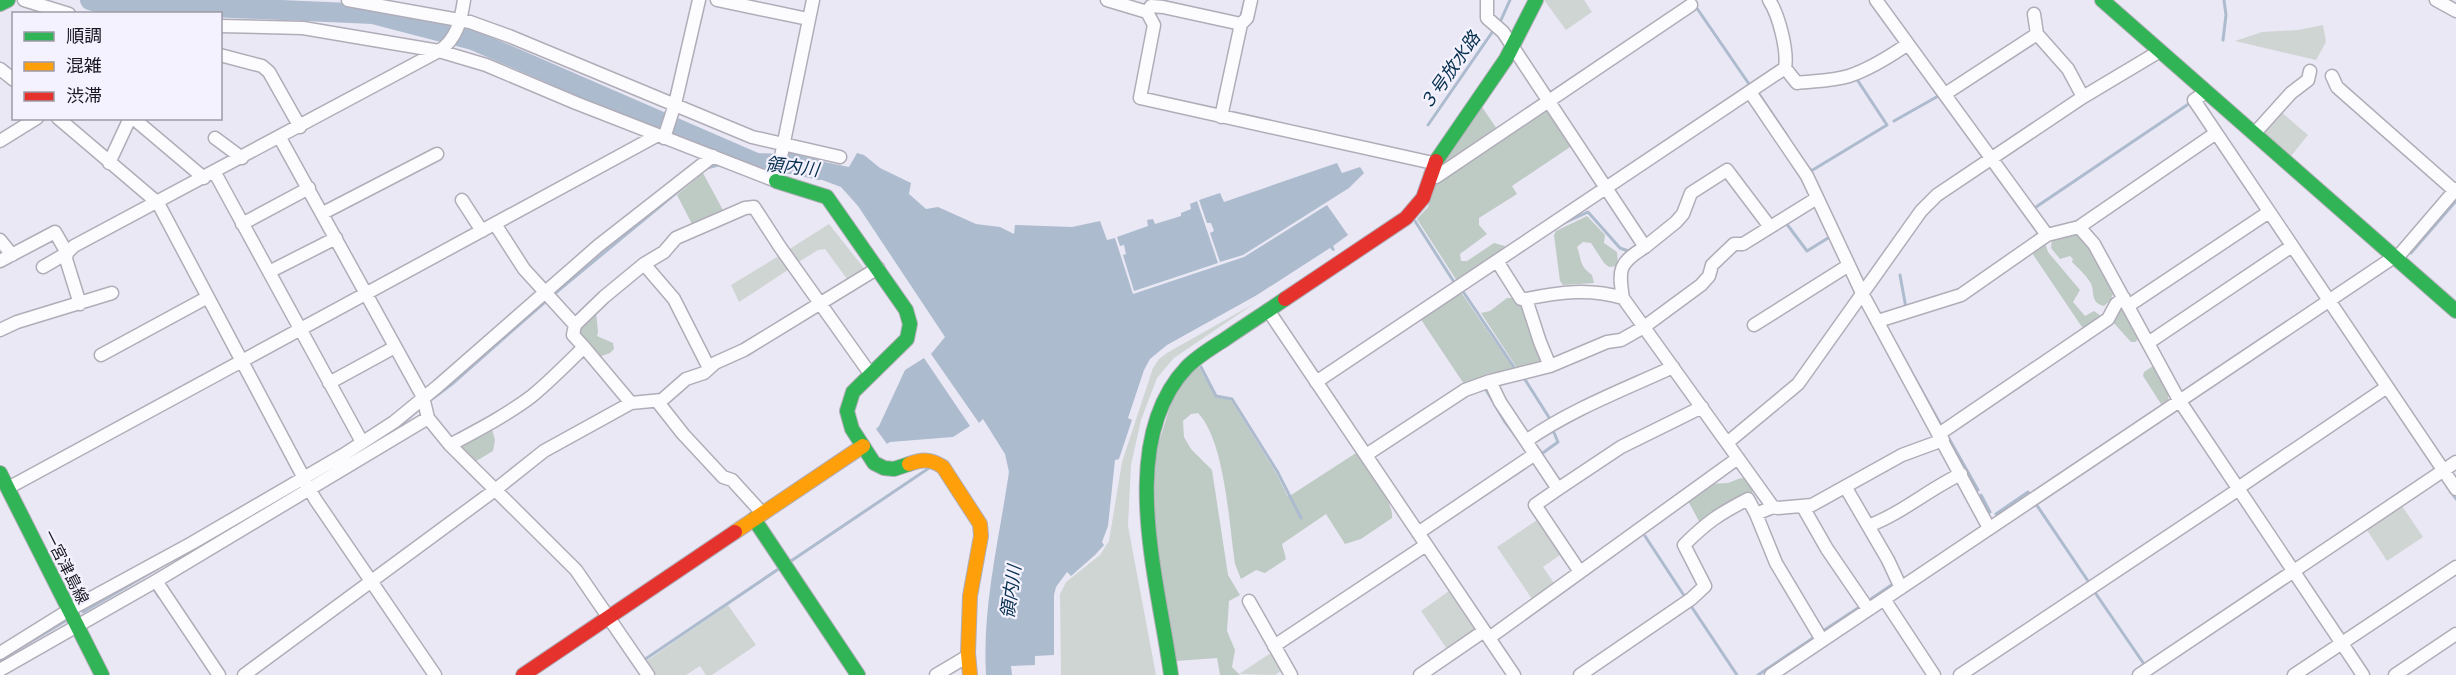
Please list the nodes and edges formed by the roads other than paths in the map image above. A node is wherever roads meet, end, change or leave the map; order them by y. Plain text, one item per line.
1 (8, 0) edge
2 (24, 0) edge
3 (348, 0) edge
4 (464, 0) edge
5 (699, 0) edge
6 (717, 0) edge
7 (813, 0) edge
8 (1107, 0) edge
9 (1251, 0) edge
10 (1487, 0) edge
11 (1536, 0) edge
12 (1769, 0) edge
13 (1876, 0) edge
14 (2102, 0) edge
15 (2440, 1) edge
16 (0, 4) edge
17 (1691, 5) dead end
18 (2456, 11) edge
19 (63, 12) edge
20 (1147, 12) junction
21 (2034, 14) dead end
22 (808, 19) junction
23 (460, 22) junction
24 (1241, 24) junction
25 (222, 26) edge
26 (2037, 34) junction
27 (1908, 44) junction
28 (444, 48) junction
29 (1513, 49) junction
30 (2160, 51) junction
31 (222, 56) edge
32 (1785, 68) junction
33 (0, 69) edge
34 (2310, 71) dead end
35 (2331, 76) dead end
36 (12, 78) edge
37 (1750, 92) junction
38 (2206, 92) junction
39 (1945, 94) junction
40 (2083, 97) junction
41 (1548, 102) junction
42 (675, 106) junction
43 (1221, 117) junction
44 (34, 120) edge
45 (60, 120) edge
46 (130, 120) edge
47 (134, 120) edge
48 (300, 127) junction
49 (2216, 133) junction
50 (663, 134) junction
51 (2254, 134) junction
52 (215, 138) dead end
53 (280, 138) junction
54 (0, 141) edge
55 (784, 144) junction
56 (437, 154) dead end
57 (713, 156) junction
58 (840, 157) dead end
59 (242, 158) junction
60 (1992, 158) junction
61 (109, 163) junction
62 (1432, 169) junction
63 (210, 175) junction
64 (777, 176) junction
65 (309, 188) junction
66 (1605, 188) junction
67 (2455, 190) edge
68 (1817, 198) junction
69 (462, 200) dead end
70 (158, 203) junction
71 (2269, 212) junction
72 (322, 213) junction
73 (242, 224) junction
74 (495, 224) junction
75 (1770, 227) junction
76 (2079, 227) junction
77 (482, 231) junction
78 (2047, 235) junction
79 (336, 238) junction
80 (0, 240) edge
81 (2292, 246) junction
82 (1645, 247) junction
83 (67, 253) junction
84 (12, 255) junction
85 (2395, 258) junction
86 (0, 261) edge
87 (1497, 261) junction
88 (645, 264) junction
89 (1849, 265) junction
90 (43, 267) dead end
91 (878, 268) junction
92 (269, 273) junction
93 (545, 292) junction
94 (112, 293) dead end
95 (1862, 293) junction
96 (367, 294) junction
97 (208, 297) junction
98 (1526, 298) junction
99 (1623, 298) junction
100 (2329, 300) junction
101 (2126, 302) junction
102 (80, 304) junction
103 (819, 304) junction
104 (1268, 310) junction
105 (2456, 311) edge
106 (1878, 321) junction
107 (575, 325) junction
108 (1754, 325) dead end
109 (1644, 327) junction
110 (0, 330) edge
111 (301, 330) junction
112 (2148, 343) junction
113 (395, 347) junction
114 (584, 347) junction
115 (101, 355) dead end
116 (243, 361) junction
117 (1550, 366) junction
118 (1673, 367) junction
119 (709, 368) junction
120 (871, 375) junction
121 (1490, 381) junction
122 (1316, 382) junction
123 (329, 383) junction
124 (2387, 387) junction
125 (423, 397) junction
126 (2179, 400) junction
127 (657, 401) junction
128 (631, 403) junction
129 (1702, 408) junction
130 (428, 418) junction
131 (1941, 437) junction
132 (1526, 441) junction
133 (362, 442) junction
134 (1727, 443) junction
135 (450, 445) junction
136 (863, 446) junction
137 (1535, 454) junction
138 (1366, 455) junction
139 (1738, 458) junction
140 (2456, 462) edge
141 (2443, 470) junction
142 (0, 473) edge
143 (1961, 474) junction
144 (304, 478) junction
145 (8, 488) junction
146 (1846, 488) junction
147 (1558, 489) junction
148 (2238, 489) junction
149 (2456, 489) edge
150 (495, 490) junction
151 (310, 491) junction
152 (1773, 507) junction
153 (1803, 507) junction
154 (1756, 514) junction
155 (759, 517) junction
156 (1868, 526) junction
157 (1989, 528) junction
158 (1418, 533) junction
159 (1426, 545) junction
160 (2456, 567) edge
161 (2293, 571) junction
162 (1580, 572) junction
163 (156, 581) junction
164 (370, 581) junction
165 (1900, 588) junction
166 (1884, 599) junction
167 (1249, 601) dead end
168 (1868, 609) junction
169 (69, 610) junction
170 (609, 617) junction
171 (76, 625) junction
172 (2456, 634) edge
173 (1487, 635) junction
174 (1822, 640) junction
175 (2342, 643) junction
176 (1274, 646) junction
177 (0, 653) edge
178 (968, 656) junction
179 (0, 670) edge
180 (102, 675) edge
181 (219, 675) edge
182 (244, 675) edge
183 (435, 675) edge
184 (523, 675) edge
185 (648, 675) edge
186 (858, 675) edge
187 (936, 675) edge
188 (970, 675) edge
189 (1171, 675) edge
190 (1291, 675) edge
191 (1420, 675) edge
192 (1514, 675) edge
193 (1580, 675) edge
194 (1771, 675) edge
195 (1934, 675) edge
196 (1960, 675) edge
197 (2139, 675) edge
198 (2294, 675) edge
199 (2363, 675) edge
200 (2395, 675) edge

1 - 16 street
2 - 19 street
3 - 23 street
4 - 23 street
5 - 42 street
6 - 22 street
7 - 22 street
8 - 20 street
9 - 24 street
10 - 29 street
11 - 29 street
12 - 32 street
13 - 27 street
14 - 30 street
15 - 18 street
17 - 41 street
20 - 24 street
20 - 43 street
21 - 26 street
22 - 55 street
23 - 28 street
23 - 42 street
24 - 43 street
25 - 28 street
26 - 39 street
26 - 40 street
27 - 32 street
27 - 39 street
28 - 48 street
28 - 50 street
29 - 41 street
29 - 62 street
30 - 38 street
30 - 40 street
31 - 48 street
32 - 37 street
33 - 36 street
34 - 51 street
35 - 67 street
37 - 66 street
37 - 68 street
38 - 49 street
38 - 51 street
39 - 60 street
40 - 60 street
41 - 62 street
41 - 66 street
42 - 50 street
42 - 55 street
43 - 62 street
44 - 54 street
45 - 61 street
46 - 61 street
47 - 63 street
48 - 53 street
49 - 71 street
49 - 76 street
50 - 57 street
50 - 74 street
51 - 85 street
52 - 59 street
53 - 59 street
53 - 65 street
55 - 58 street
55 - 64 street
56 - 72 street
57 - 64 street
57 - 93 street
59 - 63 street
60 - 78 street
60 - 95 street
61 - 70 street
62 - 104 street
63 - 70 street
63 - 73 street
64 - 91 street
65 - 72 street
65 - 73 street
66 - 82 street
66 - 87 street
67 - 85 street
68 - 75 street
68 - 89 street
69 - 77 street
70 - 83 street
70 - 97 street
71 - 81 street
71 - 101 street
72 - 79 street
73 - 92 street
74 - 77 street
74 - 93 street
75 - 82 street
75 - 109 street
76 - 78 street
76 - 101 street
77 - 96 street
78 - 106 street
79 - 92 street
79 - 96 street
80 - 84 street
81 - 100 street
81 - 112 street
82 - 99 street
83 - 84 street
83 - 90 street
83 - 102 street
84 - 86 street
85 - 100 street
85 - 105 street
87 - 98 street
87 - 122 street
88 - 103 street
88 - 107 street
88 - 119 street
89 - 95 street
89 - 108 street
91 - 103 street
91 - 120 street
92 - 111 street
93 - 107 street
93 - 125 street
94 - 102 street
95 - 106 street
95 - 134 street
96 - 111 street
96 - 113 street
97 - 115 street
97 - 116 street
98 - 99 street
98 - 117 street
99 - 109 street
100 - 124 street
100 - 126 street
101 - 112 street
101 - 131 street
102 - 110 street
103 - 119 street
103 - 120 street
104 - 122 street
104 - 189 street
106 - 131 street
107 - 114 street
109 - 117 street
109 - 118 street
111 - 116 street
111 - 123 street
112 - 126 street
113 - 123 street
113 - 125 street
114 - 128 street
114 - 135 street
116 - 144 street
116 - 145 street
117 - 121 street
118 - 129 street
118 - 132 street
119 - 127 street
120 - 136 street
121 - 132 street
121 - 138 street
122 - 138 street
123 - 133 street
124 - 141 street
124 - 148 street
125 - 130 street
125 - 133 street
126 - 148 street
126 - 157 street
127 - 128 street
127 - 155 street
128 - 150 street
129 - 134 street
129 - 147 street
130 - 135 street
130 - 151 street
131 - 143 street
131 - 146 street
132 - 137 street
133 - 144 street
134 - 139 street
135 - 150 street
136 - 155 street
136 - 178 street
137 - 147 street
137 - 158 street
138 - 158 street
139 - 152 street
139 - 162 street
140 - 141 street
141 - 149 street
141 - 161 street
142 - 145 street, 一宮津島線
143 - 156 street
143 - 157 street
144 - 151 street
144 - 169 street
145 - 169 street, 一宮津島線
146 - 153 street
146 - 156 street
147 - 162 street
148 - 161 street
148 - 196 street
150 - 164 street
150 - 170 street
151 - 163 street
151 - 164 street
152 - 153 street
152 - 154 street
153 - 168 street
154 - 174 street
154 - 193 street
155 - 170 street
155 - 186 street
156 - 165 street
157 - 165 street
158 - 159 street
159 - 173 street
159 - 176 street
160 - 175 street
161 - 175 street
161 - 197 street
162 - 173 street
163 - 171 street
163 - 181 street
164 - 182 street
164 - 183 street
165 - 166 street
166 - 168 street
166 - 195 street
167 - 176 street
168 - 174 street
169 - 171 street, 一宮津島線
169 - 177 street
170 - 184 street
170 - 185 street
171 - 179 street
171 - 180 street, 一宮津島線
172 - 200 street
173 - 191 street
173 - 192 street
174 - 194 street
175 - 198 street
175 - 199 street
176 - 190 street
178 - 187 street
178 - 188 street

